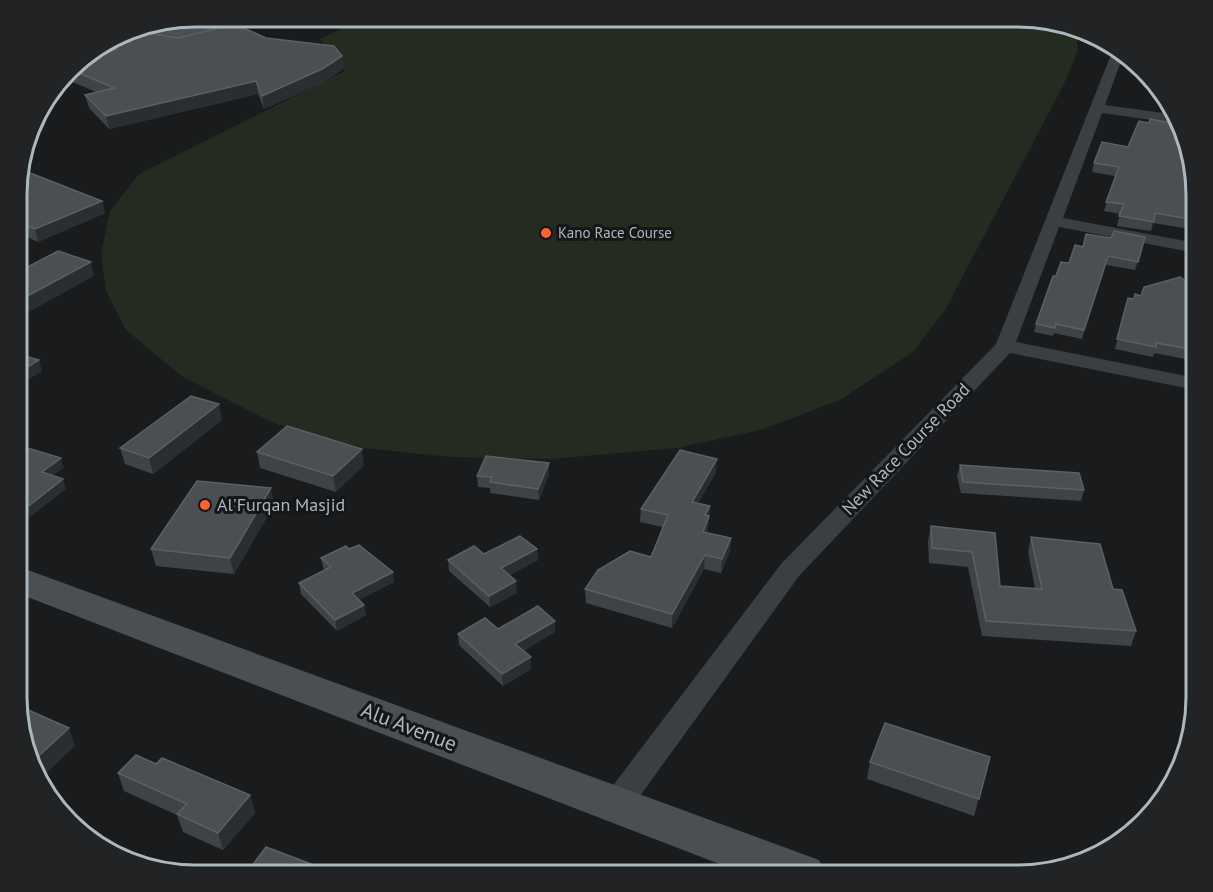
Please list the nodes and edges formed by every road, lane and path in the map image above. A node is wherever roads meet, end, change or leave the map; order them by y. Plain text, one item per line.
1 (196, 27) edge
2 (119, 45) edge
3 (1116, 59) edge
4 (1097, 108) junction
5 (1168, 118) edge
6 (1053, 221) junction
7 (1186, 246) edge
8 (1005, 346) junction
9 (1186, 382) edge
10 (27, 583) edge
11 (616, 805) junction
12 (775, 865) edge

1 - 2 street
3 - 4 street, New Race Course Road
4 - 5 street
4 - 6 street, New Race Course Road
6 - 7 street
6 - 8 street, New Race Course Road
8 - 9 street
8 - 11 street, New Race Course Road
10 - 11 street, Alu Avenue
11 - 12 street, Alu Avenue

